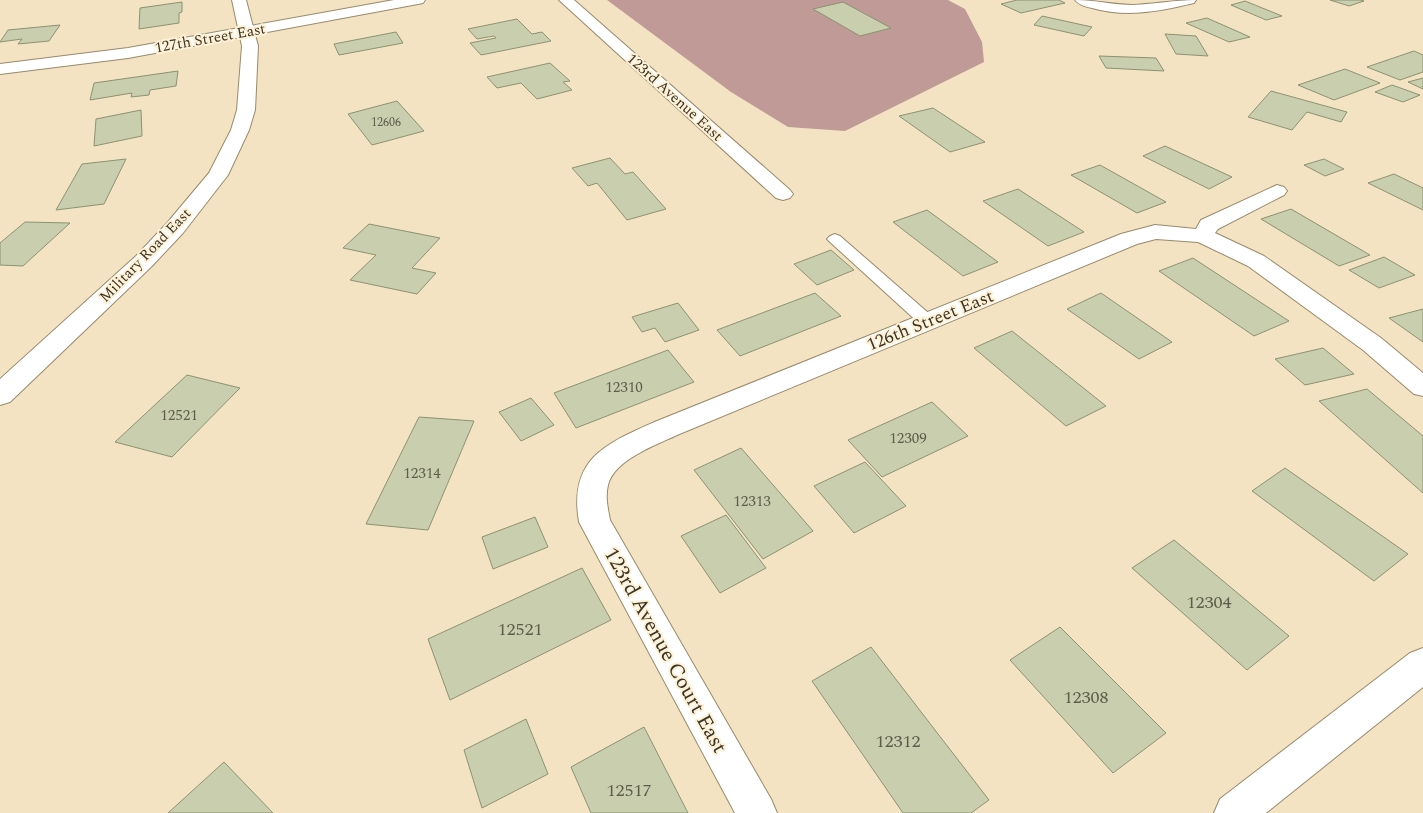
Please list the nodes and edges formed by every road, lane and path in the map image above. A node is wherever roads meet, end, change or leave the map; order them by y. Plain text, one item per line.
1 (238, 0) edge
2 (418, 0) edge
3 (566, 0) edge
4 (1082, 0) edge
5 (1189, 0) edge
6 (246, 32) junction
7 (0, 69) edge
8 (1278, 191) dead end
9 (783, 194) dead end
10 (1203, 236) junction
11 (835, 239) dead end
12 (927, 321) junction
13 (1423, 387) edge
14 (0, 395) edge
15 (593, 482) joint
16 (1423, 666) edge
17 (757, 813) edge
18 (1234, 813) edge

1 - 6 street, Military Road East
2 - 6 street, 127th Street East
3 - 9 street, 123rd Avenue East
4 - 5 street
6 - 7 street, 127th Street East
6 - 14 street, Military Road East
8 - 10 street
10 - 12 street, 126th Street East
10 - 13 street
11 - 12 lane
12 - 15 street, 126th Street East
15 - 17 street, 123rd Avenue Court East
16 - 18 street

